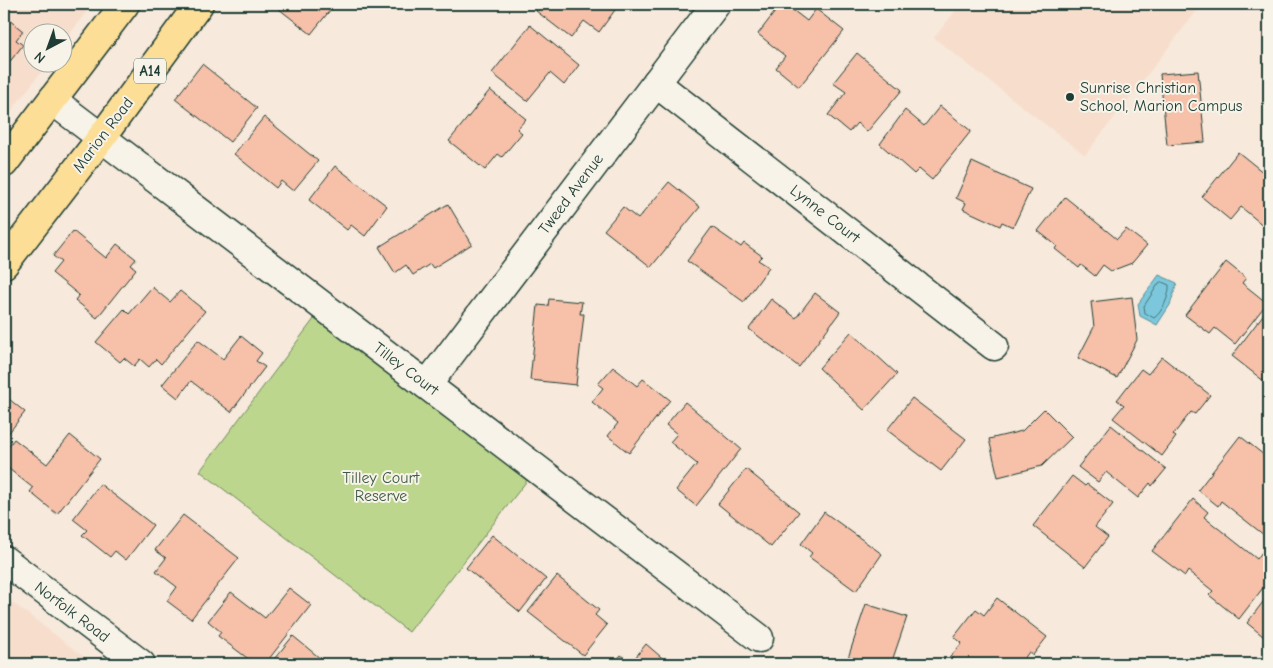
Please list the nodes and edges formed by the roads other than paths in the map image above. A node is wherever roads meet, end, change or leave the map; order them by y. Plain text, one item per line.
1 (125, 4) edge
2 (199, 4) edge
3 (716, 4) edge
4 (656, 83) junction
5 (52, 100) junction
6 (101, 138) junction
7 (4, 163) edge
8 (4, 264) edge
9 (994, 346) dead end
10 (427, 385) junction
11 (4, 560) edge
12 (759, 638) dead end
13 (141, 664) edge

1 - 5 main road
2 - 6 main road, Marion Road / A14
3 - 4 street, Tweed Avenue
4 - 9 street, Lynne Court
4 - 10 street, Tweed Avenue
5 - 6 street, Tilley Court
5 - 7 main road
6 - 8 main road, Marion Road / A14
6 - 10 street, Tilley Court
10 - 12 street, Tilley Court
11 - 13 street, Norfolk Road

